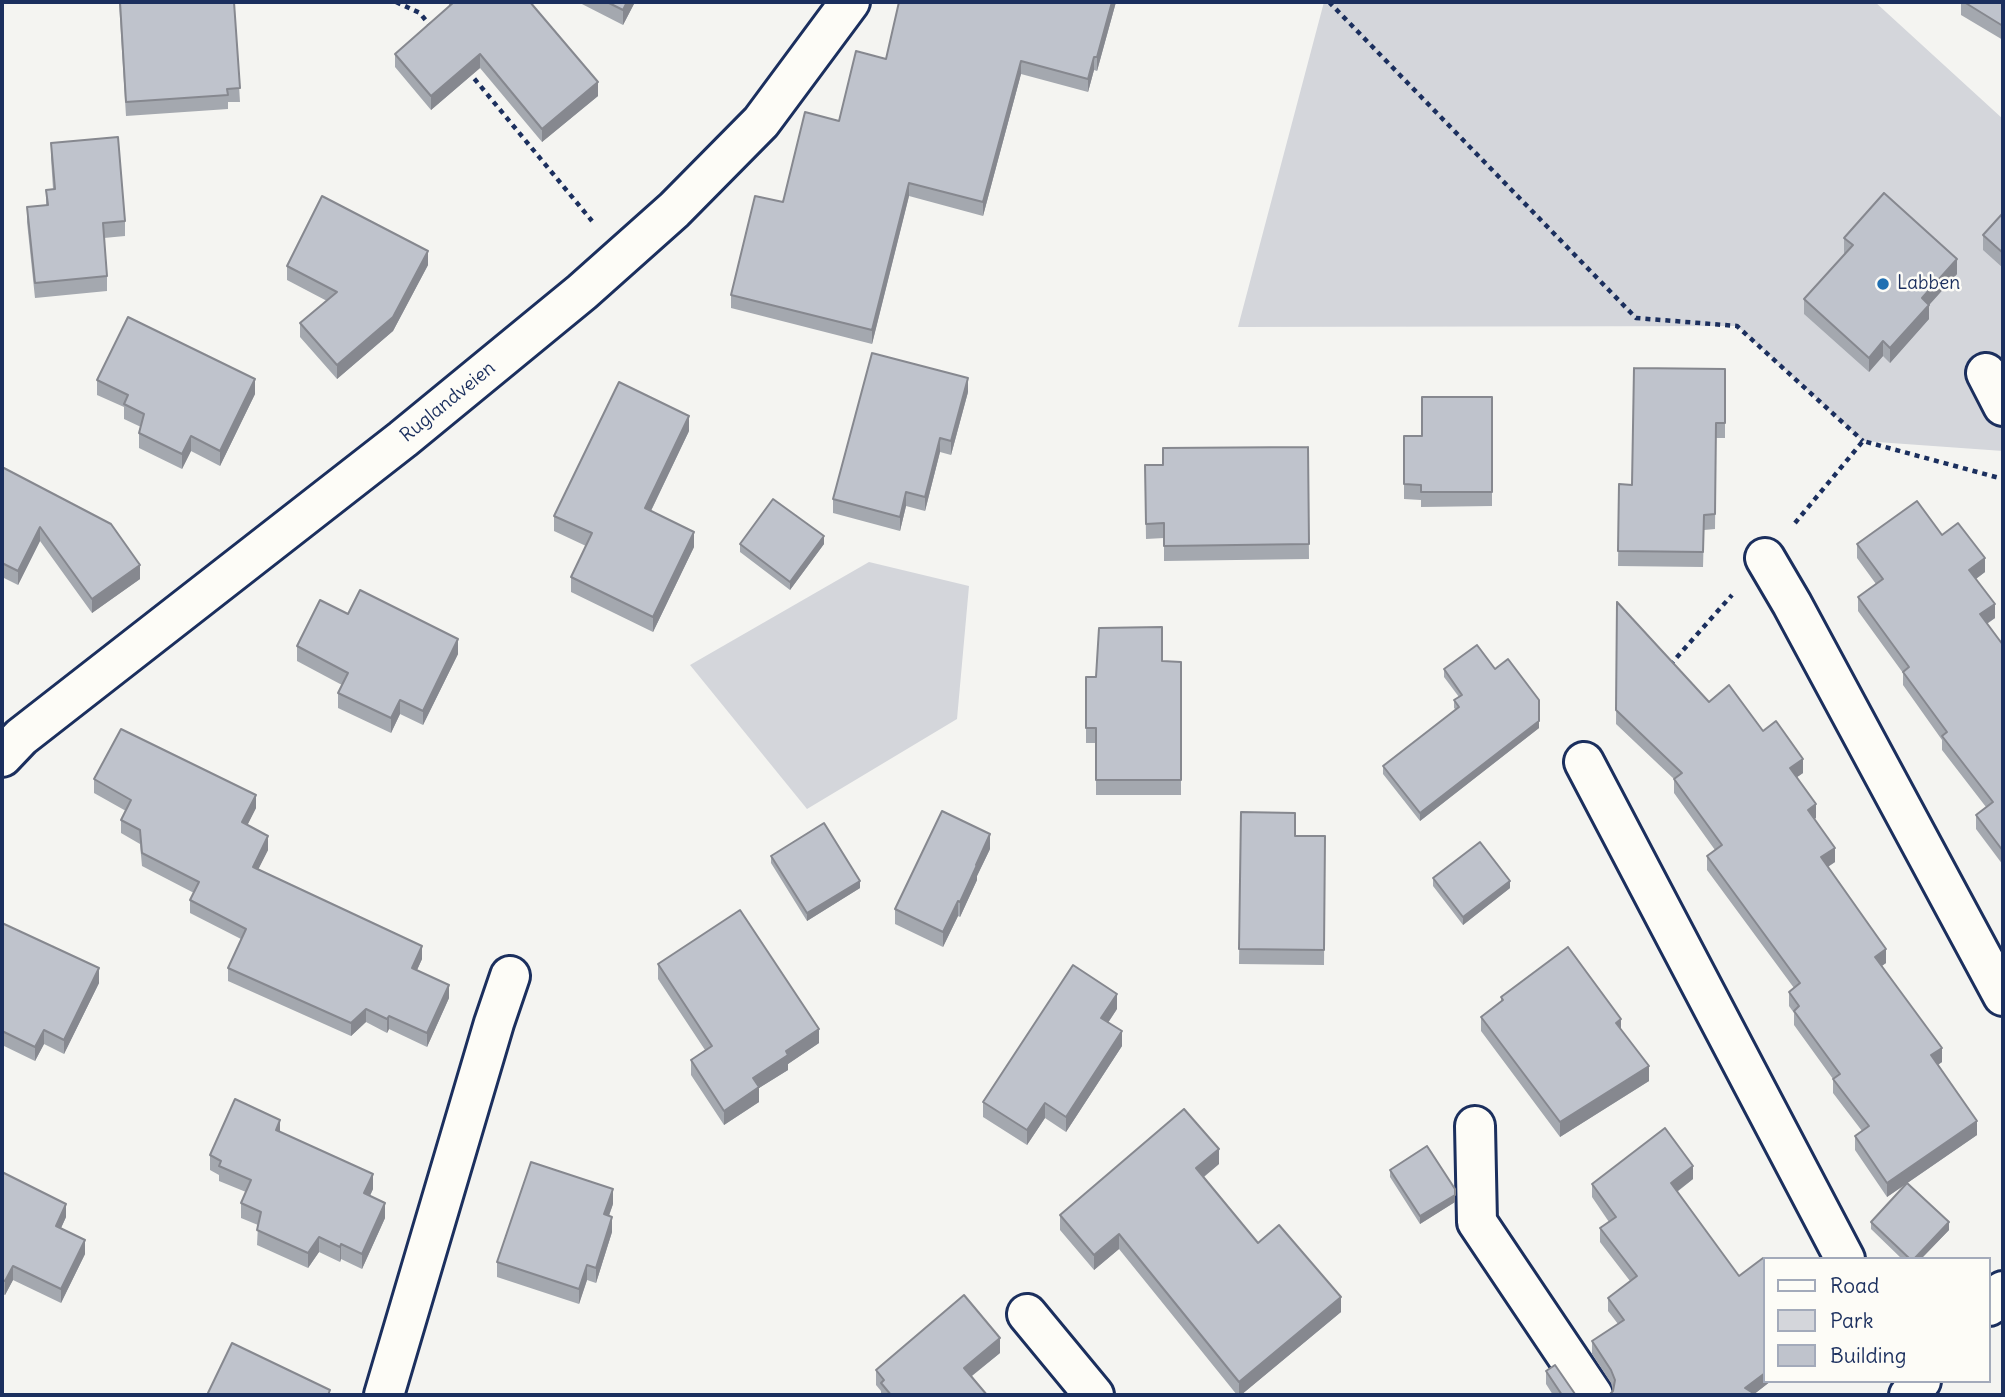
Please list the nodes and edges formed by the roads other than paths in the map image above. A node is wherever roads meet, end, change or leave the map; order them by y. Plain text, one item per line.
1 (850, 2) edge
2 (1765, 558) dead end
3 (2, 757) edge
4 (1584, 762) dead end
5 (510, 976) dead end
6 (2003, 996) edge
7 (1475, 1126) dead end
8 (1844, 1257) edge
9 (2003, 1291) edge
10 (1991, 1304) edge
11 (1027, 1314) dead end
12 (384, 1395) edge
13 (1094, 1395) edge
14 (1592, 1395) edge

1 - 3 street, Ruglandveien
2 - 6 street
4 - 8 street
5 - 12 street
7 - 14 street
9 - 10 street
11 - 13 street

